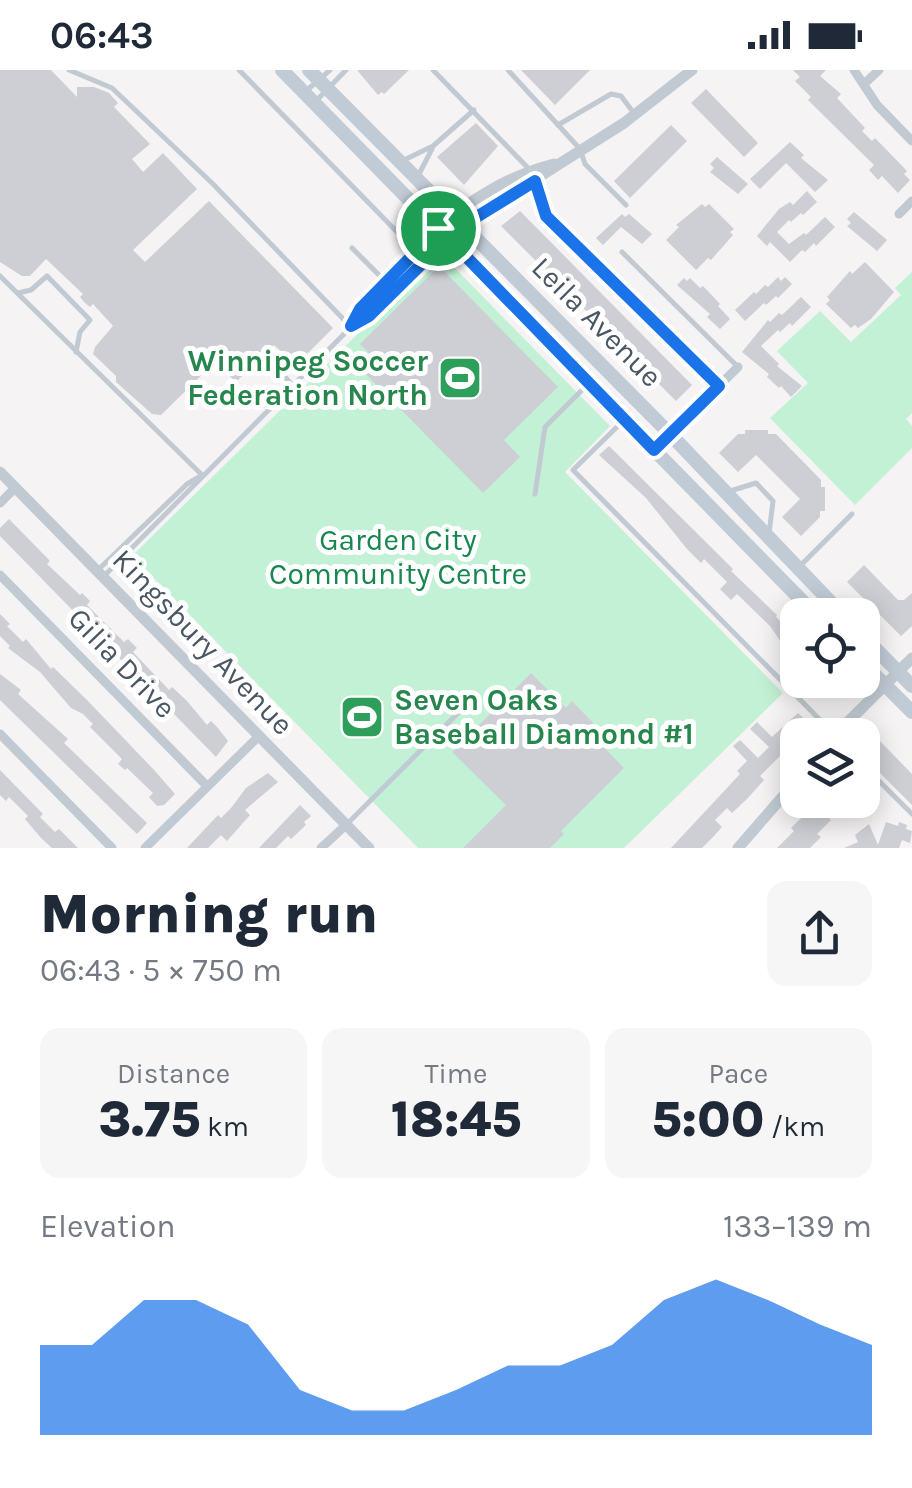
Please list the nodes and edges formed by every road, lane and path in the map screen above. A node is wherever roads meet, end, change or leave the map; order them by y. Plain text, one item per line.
1 (69, 70) edge
2 (239, 70) edge
3 (282, 70) edge
4 (346, 70) edge
5 (433, 70) edge
6 (508, 70) edge
7 (692, 70) edge
8 (854, 70) edge
9 (879, 70) edge
10 (322, 77) edge
11 (864, 84) junction
12 (310, 98) junction
13 (474, 110) junction
14 (634, 115) junction
15 (558, 125) junction
16 (912, 141) edge
17 (433, 146) junction
18 (580, 149) junction
19 (398, 161) junction
20 (532, 176) junction
21 (419, 181) junction
22 (912, 201) edge
23 (626, 205) dead end
24 (899, 214) dead end
25 (457, 220) junction
26 (443, 233) junction
27 (402, 237) dead end
28 (352, 248) dead end
29 (622, 252) dead end
30 (0, 276) edge
31 (386, 282) junction
32 (395, 291) junction
33 (18, 293) junction
34 (351, 326) junction
35 (76, 352) junction
36 (738, 367) joint
37 (278, 370) dead end
38 (589, 383) junction
39 (293, 386) junction
40 (719, 386) junction
41 (624, 420) junction
42 (670, 434) junction
43 (654, 450) junction
44 (0, 472) edge
45 (202, 475) junction
46 (16, 488) junction
47 (726, 492) junction
48 (535, 494) dead end
49 (0, 503) edge
50 (852, 514) dead end
51 (769, 538) junction
52 (798, 568) junction
53 (100, 573) junction
54 (0, 575) edge
55 (799, 598) edge
56 (827, 598) edge
57 (880, 654) edge
58 (912, 658) edge
59 (898, 672) junction
60 (880, 679) edge
61 (886, 685) junction
62 (912, 686) edge
63 (460, 712) dead end
64 (912, 712) edge
65 (818, 718) edge
66 (852, 718) edge
67 (0, 734) edge
68 (259, 736) junction
69 (880, 782) edge
70 (208, 786) junction
71 (780, 800) edge
72 (912, 814) edge
73 (346, 824) junction
74 (112, 848) edge
75 (145, 848) edge
76 (321, 848) edge
77 (369, 848) edge
78 (738, 848) edge

1 - 34 lane
2 - 27 lane
3 - 12 main road, Leila Avenue
4 - 10 lane
5 - 13 lane
6 - 15 lane
7 - 14 street
8 - 11 street
9 - 11 street
10 - 12 lane
10 - 12 lane
10 - 19 main road, Leila Avenue
11 - 16 street
12 - 26 main road, Leila Avenue
13 - 17 lane
13 - 20 lane
14 - 15 lane
14 - 18 street
15 - 18 lane
17 - 19 lane
17 - 21 lane
18 - 20 street
18 - 23 lane
19 - 21 main road, Leila Avenue
20 - 25 street
20 - 40 lane
21 - 25 main road, Leila Avenue
22 - 24 street
25 - 26 street
25 - 42 main road, Leila Avenue
26 - 31 lane
26 - 32 lane
26 - 38 main road, Leila Avenue
28 - 31 lane
29 - 36 lane
30 - 33 lane
31 - 32 lane
31 - 34 lane
32 - 34 lane
33 - 35 lane
33 - 35 lane
34 - 39 lane
35 - 45 lane
36 - 40 street
37 - 39 lane
38 - 41 main road, Leila Avenue
38 - 48 lane
39 - 45 lane
40 - 42 street
41 - 43 main road, Leila Avenue
41 - 65 lane
42 - 43 street
42 - 47 main road, Leila Avenue
43 - 55 main road, Leila Avenue
44 - 46 street, Kingsbury Avenue
45 - 53 lane
46 - 49 street
46 - 53 street, Kingsbury Avenue
47 - 51 main road, Leila Avenue
47 - 51 lane
50 - 52 lane
51 - 52 main road, Leila Avenue
52 - 56 main road, Leila Avenue
53 - 68 street, Kingsbury Avenue
54 - 70 street, Gilia Drive
57 - 59 main road
58 - 59 street
59 - 61 street
59 - 62 main road
60 - 61 main road
61 - 64 main road
61 - 66 street
63 - 73 lane
67 - 74 street
68 - 70 street
68 - 73 street, Kingsbury Avenue
69 - 72 lane
70 - 75 street
71 - 78 street
73 - 76 street
73 - 77 street, Kingsbury Avenue

